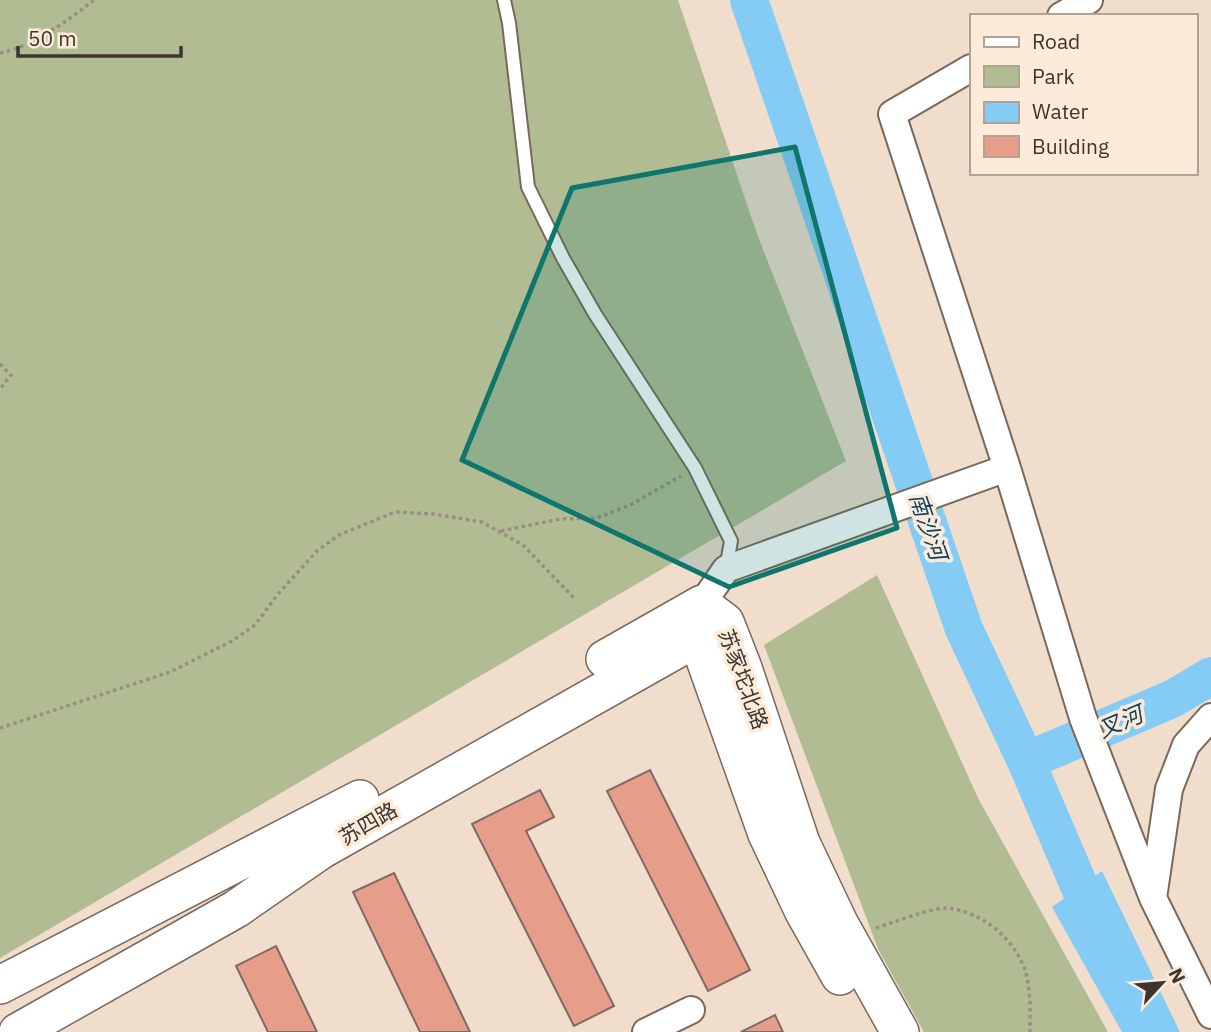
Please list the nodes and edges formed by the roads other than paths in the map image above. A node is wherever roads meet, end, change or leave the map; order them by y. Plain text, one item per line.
1 (503, 0) edge
2 (1089, 0) edge
3 (1065, 14) edge
4 (970, 69) edge
5 (1001, 470) junction
6 (726, 569) junction
7 (708, 621) junction
8 (1211, 717) edge
9 (1153, 898) junction
10 (12, 978) edge
11 (691, 1010) dead end
12 (1211, 1015) edge
13 (37, 1027) edge
14 (646, 1032) edge
15 (871, 1032) edge
16 (900, 1032) edge

1 - 6 lane
2 - 3 street
4 - 5 street
5 - 6 street
5 - 9 street
6 - 7 street
7 - 10 street, 苏四路
7 - 13 street, 苏四路
7 - 15 street, 苏家坨北路
7 - 16 street, 苏家坨北路
8 - 9 street
9 - 12 street
10 - 13 street
11 - 14 street

